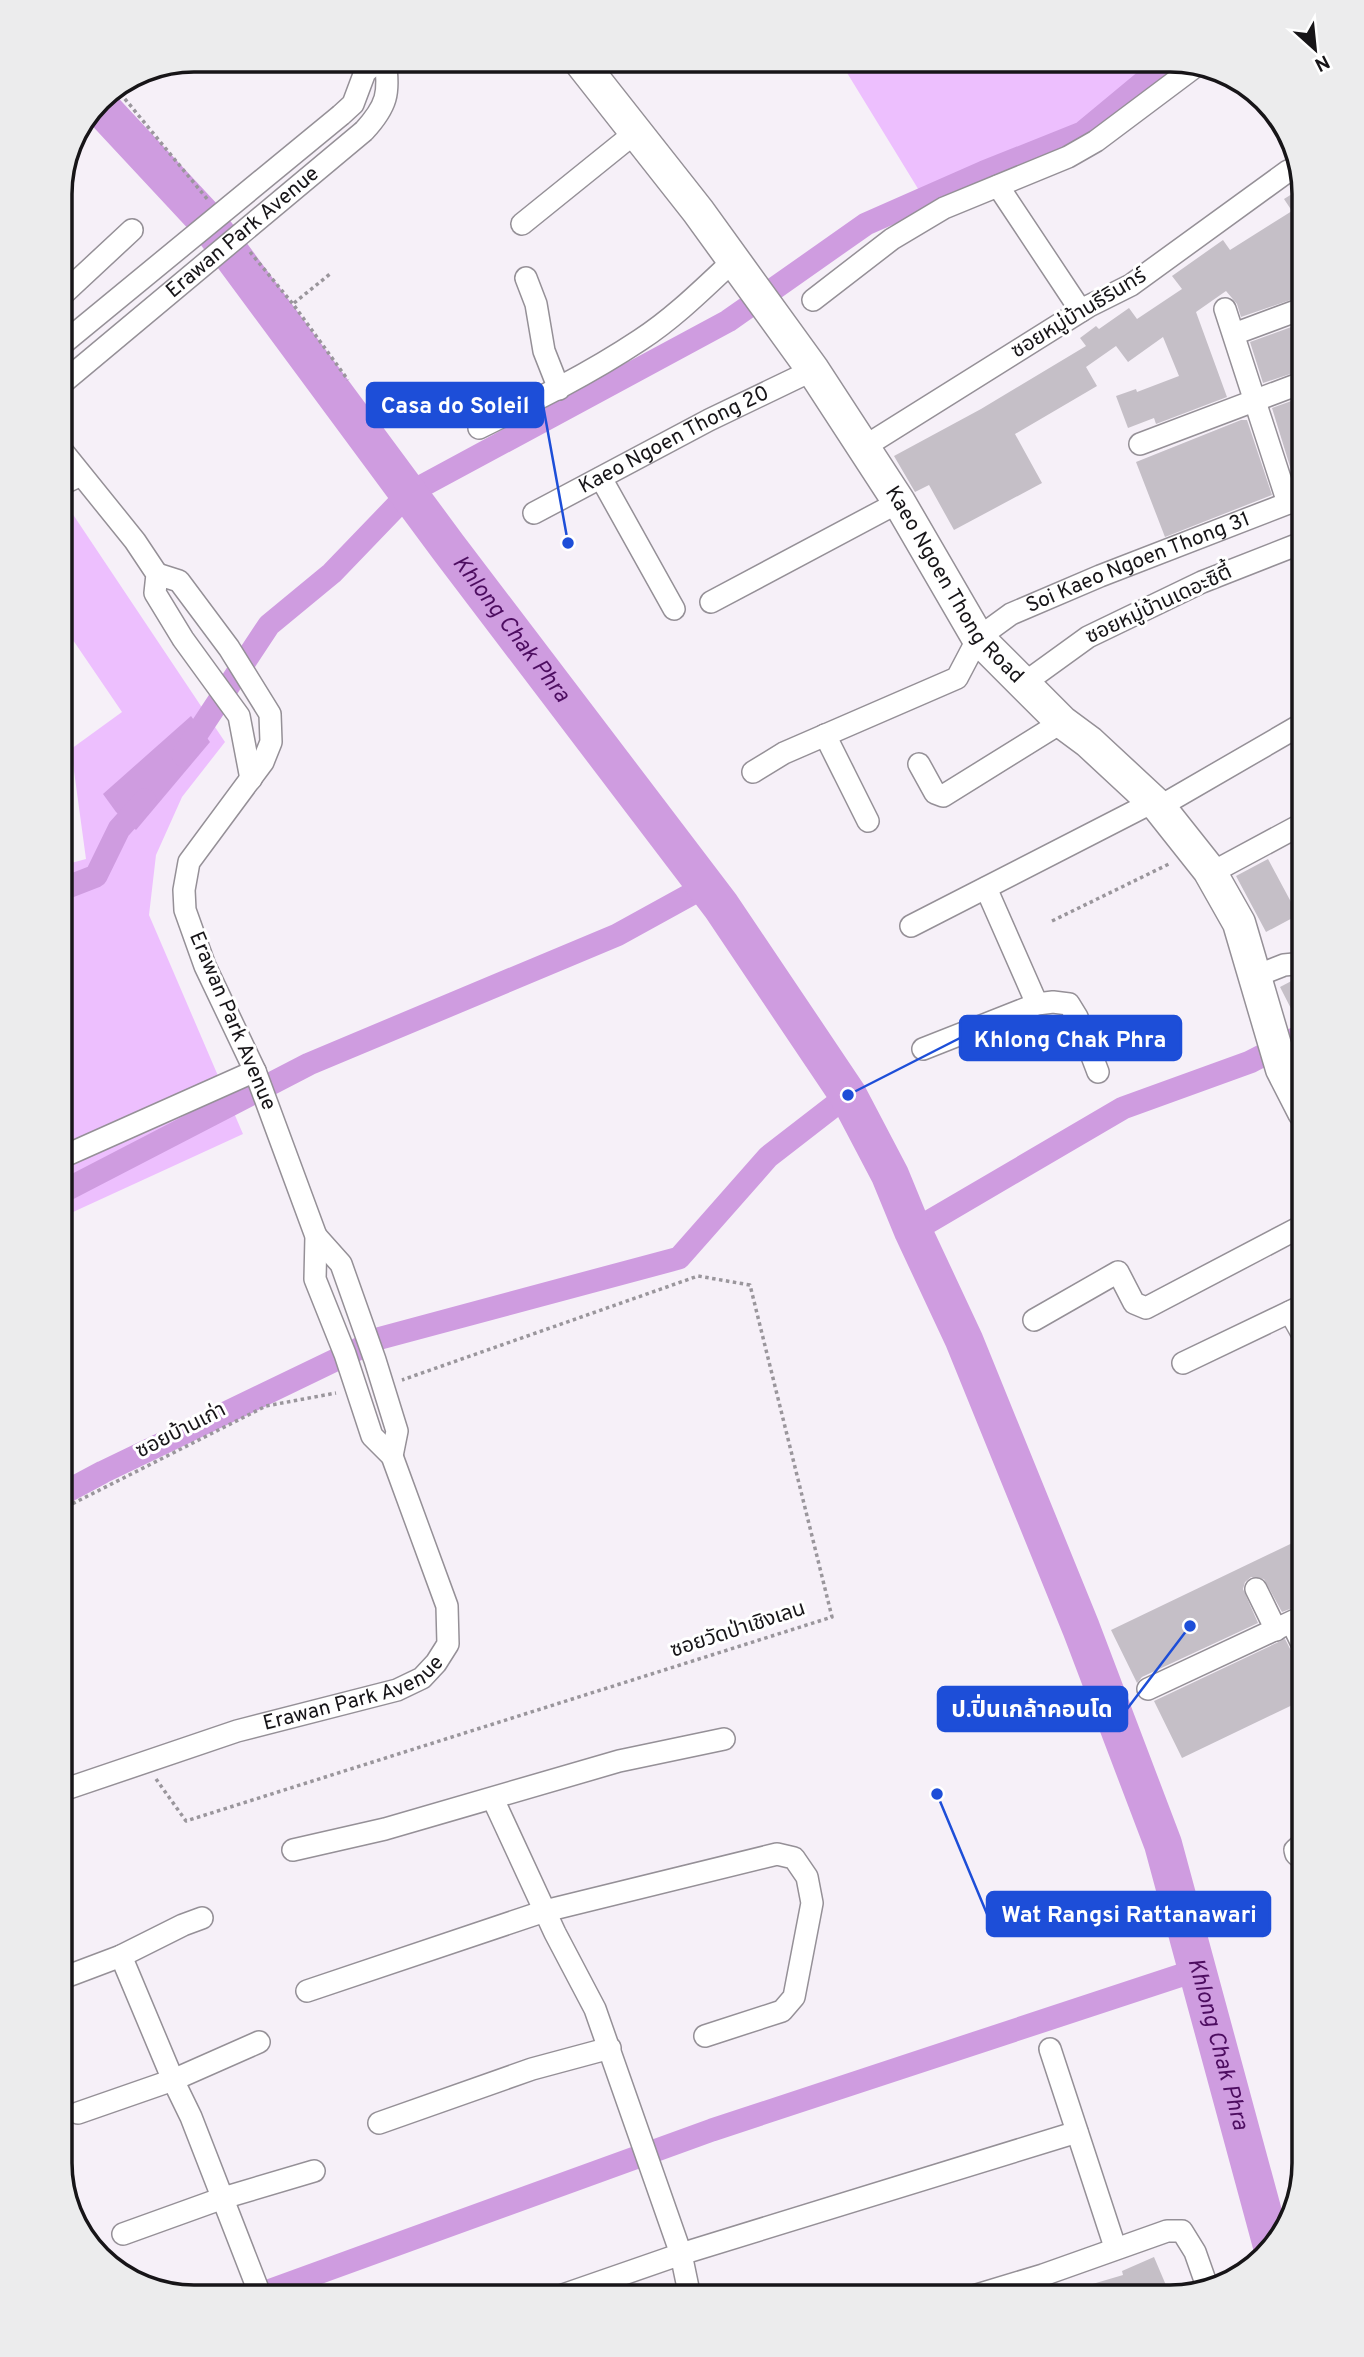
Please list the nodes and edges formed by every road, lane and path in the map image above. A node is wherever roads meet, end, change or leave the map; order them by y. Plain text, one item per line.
1 (365, 72) edge
2 (387, 72) edge
3 (588, 72) edge
4 (1187, 73) edge
5 (636, 132) junction
6 (1288, 171) dead end
7 (998, 186) junction
8 (522, 223) dead end
9 (132, 230) dead end
10 (740, 268) junction
11 (330, 274) dead end
12 (526, 278) dead end
13 (72, 286) edge
14 (813, 300) dead end
15 (293, 304) dead end
16 (1224, 309) dead end
17 (1081, 311) junction
18 (1292, 312) edge
19 (1234, 334) junction
20 (72, 336) edge
21 (813, 370) junction
22 (72, 375) edge
23 (1292, 387) edge
24 (559, 389) junction
25 (1254, 401) junction
26 (479, 428) dead end
27 (1140, 444) dead end
28 (864, 447) junction
29 (72, 463) edge
30 (81, 475) junction
31 (601, 478) junction
32 (72, 479) edge
33 (1292, 491) edge
34 (899, 502) junction
35 (1292, 502) edge
36 (534, 513) dead end
37 (1292, 547) edge
38 (156, 574) junction
39 (711, 602) dead end
40 (674, 609) dead end
41 (978, 638) junction
42 (1023, 684) junction
43 (1062, 722) junction
44 (1292, 730) edge
45 (825, 735) junction
46 (919, 764) dead end
47 (754, 772) dead end
48 (251, 779) junction
49 (1156, 804) junction
50 (868, 821) dead end
51 (1292, 828) edge
52 (1203, 862) junction
53 (986, 888) junction
54 (1052, 921) dead end
55 (911, 926) dead end
56 (1292, 964) edge
57 (1256, 976) junction
58 (1037, 1004) junction
59 (923, 1049) dead end
60 (255, 1072) junction
61 (1098, 1072) dead end
62 (1292, 1089) edge
63 (72, 1153) edge
64 (1292, 1231) edge
65 (316, 1236) junction
66 (1292, 1311) edge
67 (1034, 1320) dead end
68 (1183, 1363) dead end
69 (421, 1373) dead end
70 (323, 1395) dead end
71 (392, 1456) junction
72 (72, 1504) edge
73 (1256, 1589) dead end
74 (1291, 1623) edge
75 (1148, 1689) dead end
76 (724, 1739) dead end
77 (144, 1763) junction
78 (72, 1787) edge
79 (493, 1799) junction
80 (293, 1850) dead end
81 (545, 1911) junction
82 (202, 1918) dead end
83 (121, 1956) junction
84 (72, 1974) edge
85 (307, 1991) dead end
86 (705, 2036) dead end
87 (259, 2042) dead end
88 (610, 2048) junction
89 (1050, 2049) dead end
90 (173, 2080) junction
91 (78, 2113) dead end
92 (379, 2123) dead end
93 (1077, 2132) junction
94 (314, 2171) dead end
95 (223, 2198) junction
96 (123, 2234) dead end
97 (1115, 2247) junction
98 (681, 2254) junction
99 (1205, 2280) edge
100 (256, 2285) edge
101 (592, 2285) edge
102 (687, 2285) edge
103 (1008, 2285) edge

1 - 20 street, Erawan Park Avenue, bridge
2 - 22 street, Erawan Park Avenue, bridge
3 - 5 street, Kaeo Ngoen Thong Road
4 - 7 street
5 - 8 street
5 - 10 street, Kaeo Ngoen Thong Road
6 - 17 street, ซอยหมู่บ้านธีรินทร์
7 - 14 street
7 - 17 street
9 - 13 street
10 - 21 street, Kaeo Ngoen Thong Road
10 - 24 street
11 - 15 path
12 - 24 street
16 - 19 street
17 - 28 street, ซอยหมู่บ้านธีรินทร์
18 - 19 street
19 - 25 street
21 - 28 street, Kaeo Ngoen Thong Road
21 - 31 street, Kaeo Ngoen Thong 20
23 - 25 street
24 - 26 street
25 - 27 street
25 - 33 street
28 - 34 street, Kaeo Ngoen Thong Road
29 - 30 street
30 - 32 street
30 - 38 street
31 - 36 street, Kaeo Ngoen Thong 20
31 - 40 street
34 - 39 street
34 - 41 street, Kaeo Ngoen Thong Road
35 - 41 street, Soi Kaeo Ngoen Thong 31
37 - 42 street, ซอยหมู่บ้านเดอะซิตี้
38 - 48 street
38 - 48 street, Erawan Park Avenue
41 - 42 street, Kaeo Ngoen Thong Road
41 - 45 street
42 - 43 street, Kaeo Ngoen Thong Road
43 - 46 street
43 - 49 street, Kaeo Ngoen Thong Road
44 - 49 street
45 - 47 street
45 - 50 street
48 - 60 street, Erawan Park Avenue
49 - 52 street, Kaeo Ngoen Thong Road
49 - 53 street
51 - 52 street
52 - 54 path
52 - 57 street, Kaeo Ngoen Thong Road
53 - 55 street
53 - 58 street
56 - 57 street
57 - 62 street, Kaeo Ngoen Thong Road
58 - 59 street
58 - 61 street
60 - 63 street
60 - 65 street, Erawan Park Avenue
64 - 67 street
65 - 71 street, Erawan Park Avenue
65 - 71 street, Erawan Park Avenue
66 - 68 street
69 - 77 path, ซอยวัดป่าเชิงเลน
70 - 72 path, ซอยบ้านเก่า
71 - 77 street, Erawan Park Avenue
73 - 74 street
74 - 75 street
76 - 79 street
77 - 78 street, Erawan Park Avenue
79 - 80 street
79 - 81 street
81 - 85 street
81 - 86 street
81 - 88 street
82 - 83 street
83 - 84 street
83 - 90 street
87 - 90 street
88 - 92 street
88 - 98 street
89 - 93 street
90 - 91 street
90 - 95 street
93 - 97 street
93 - 98 street
94 - 95 street
95 - 96 street
95 - 100 street
97 - 99 street
97 - 103 street
98 - 101 street
98 - 102 street

